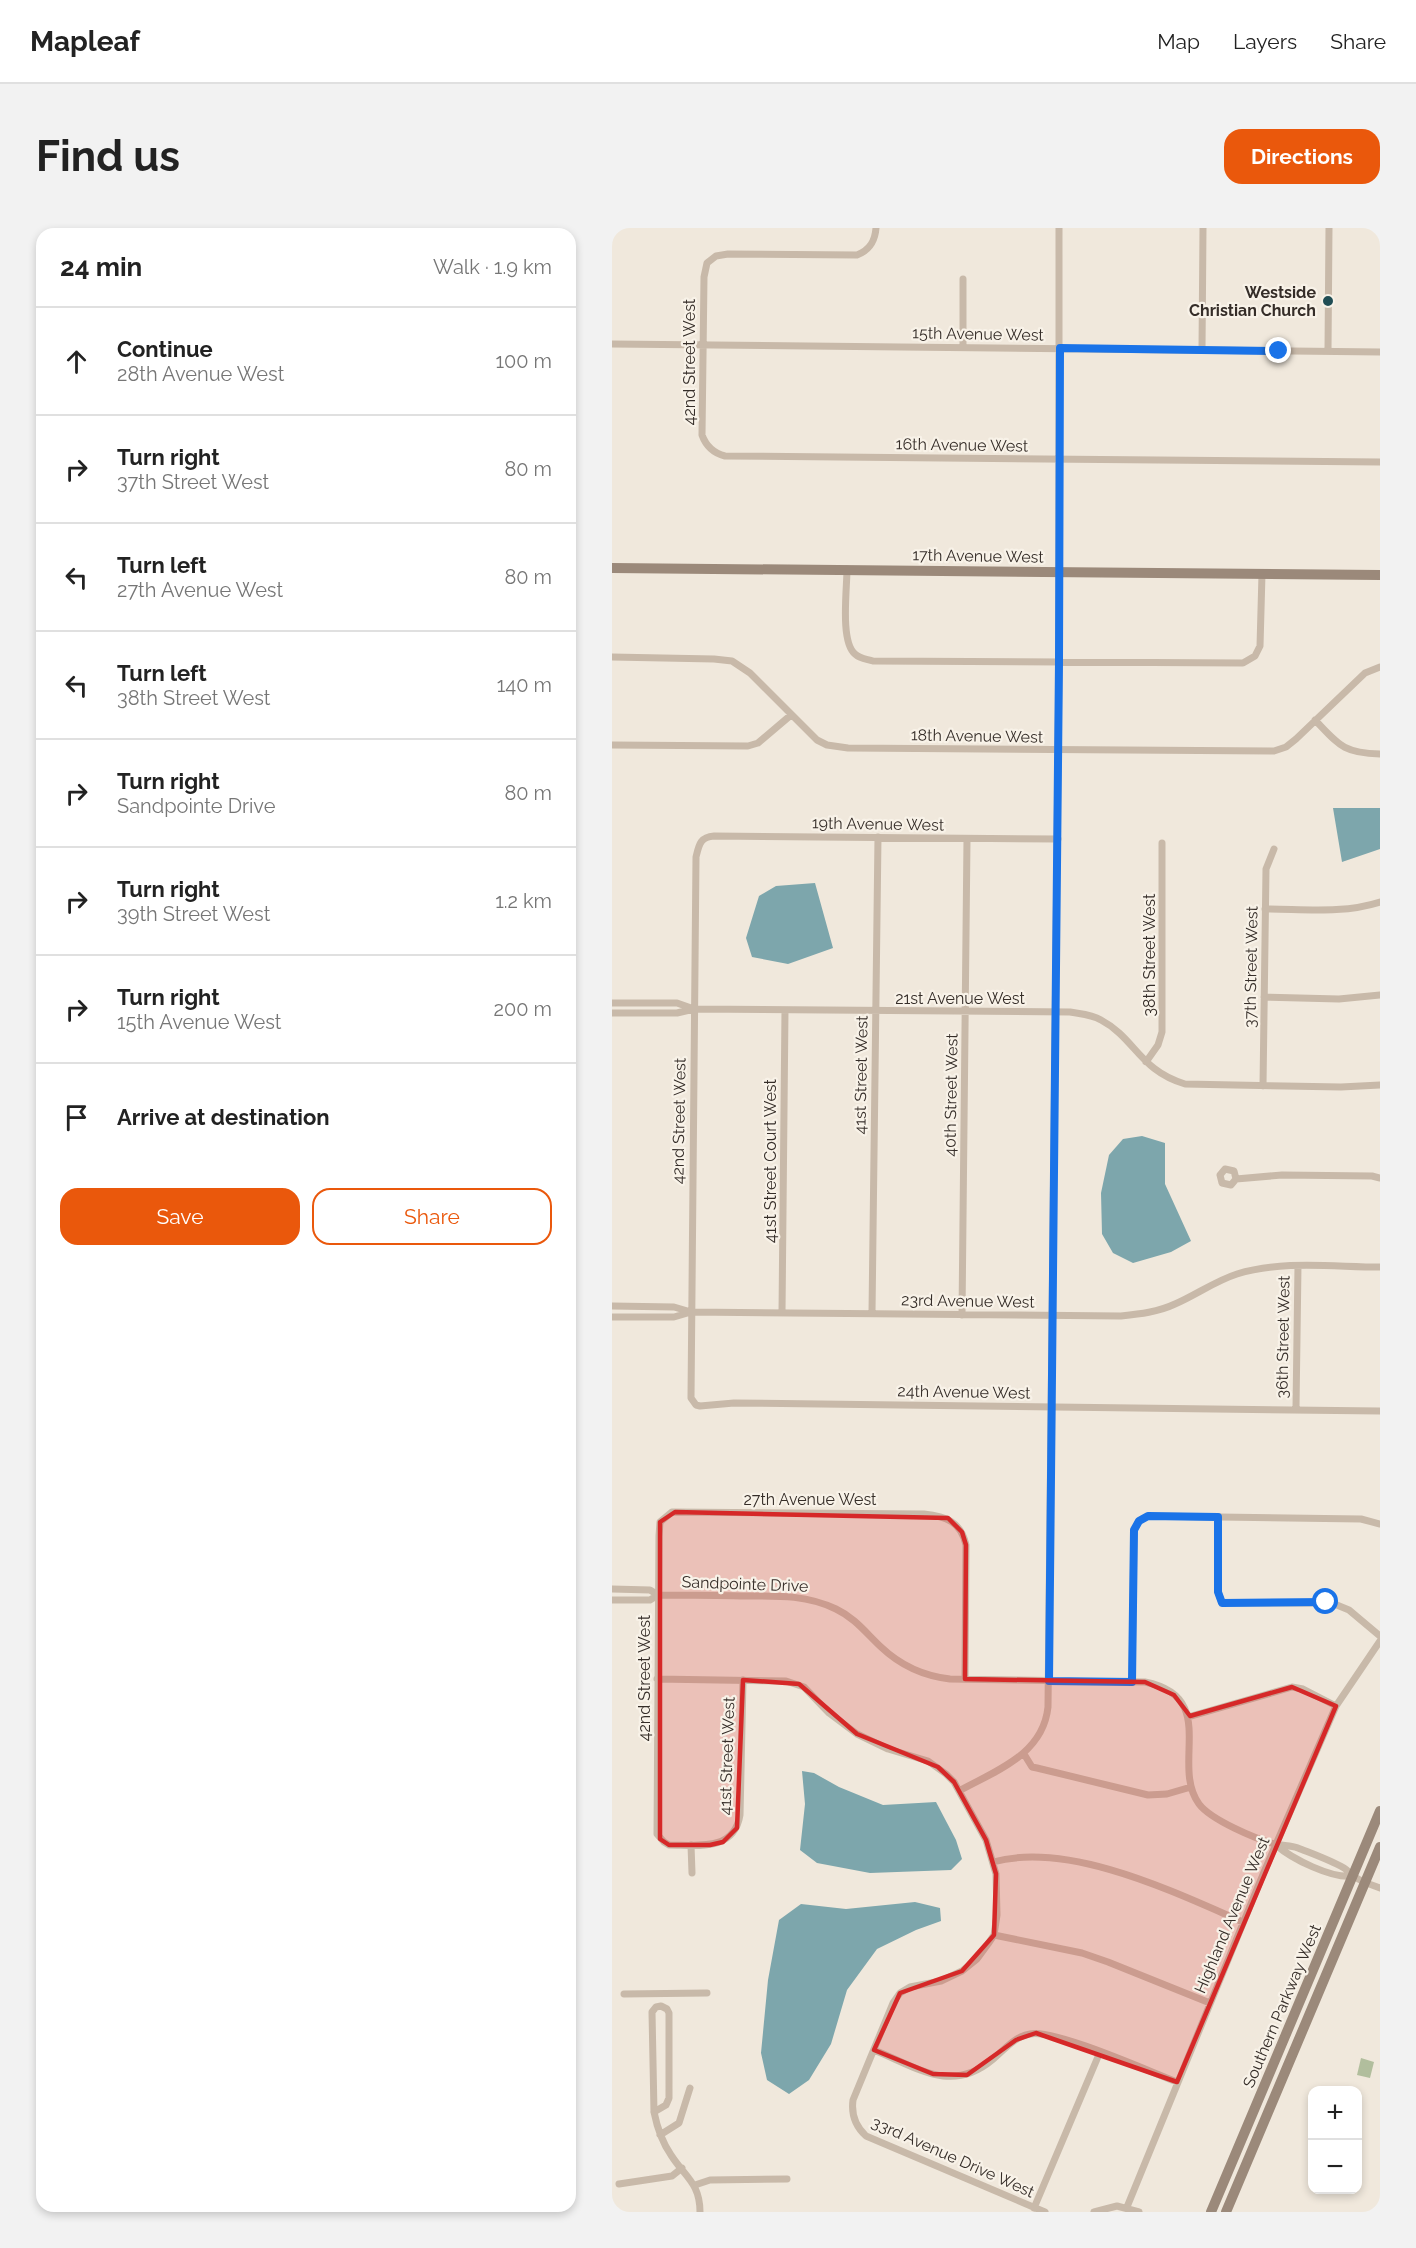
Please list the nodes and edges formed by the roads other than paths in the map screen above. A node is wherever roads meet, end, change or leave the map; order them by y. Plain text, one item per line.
1 (876, 228) edge
2 (1059, 228) edge
3 (1203, 228) edge
4 (1329, 228) edge
5 (963, 279) dead end
6 (612, 344) edge
7 (703, 344) junction
8 (963, 347) junction
9 (1060, 348) junction
10 (1202, 350) junction
11 (1328, 351) junction
12 (1380, 352) edge
13 (723, 455) joint
14 (1060, 459) junction
15 (1380, 462) edge
16 (612, 568) edge
17 (847, 569) junction
18 (1060, 571) junction
19 (1262, 574) junction
20 (1380, 575) edge
21 (612, 657) edge
22 (1059, 662) junction
23 (1380, 667) edge
24 (791, 714) junction
25 (1315, 720) junction
26 (612, 745) edge
27 (1059, 750) junction
28 (1380, 754) edge
29 (878, 837) junction
30 (967, 839) junction
31 (1058, 840) junction
32 (700, 841) joint
33 (1162, 843) dead end
34 (1274, 849) dead end
35 (1380, 902) edge
36 (1265, 909) junction
37 (1380, 994) edge
38 (1264, 997) junction
39 (612, 1003) edge
40 (694, 1009) junction
41 (784, 1010) junction
42 (875, 1011) junction
43 (966, 1011) junction
44 (1056, 1012) junction
45 (612, 1013) edge
46 (1146, 1062) junction
47 (1380, 1084) edge
48 (1263, 1086) junction
49 (1380, 1178) edge
50 (1236, 1179) dead end
51 (1298, 1266) junction
52 (1380, 1267) edge
53 (612, 1306) edge
54 (691, 1312) junction
55 (782, 1312) junction
56 (872, 1313) junction
57 (962, 1315) junction
58 (1053, 1316) junction
59 (612, 1317) edge
60 (694, 1402) joint
61 (1051, 1406) junction
62 (1296, 1408) junction
63 (1380, 1411) edge
64 (664, 1517) joint
65 (1218, 1517) junction
66 (1380, 1524) edge
67 (612, 1589) edge
68 (658, 1595) junction
69 (612, 1600) edge
70 (1380, 1636) edge
71 (1380, 1641) edge
72 (657, 1679) junction
73 (965, 1679) junction
74 (743, 1680) junction
75 (1049, 1681) junction
76 (1132, 1682) junction
77 (1336, 1706) junction
78 (1188, 1717) junction
79 (1024, 1754) junction
80 (1191, 1788) junction
81 (958, 1791) junction
82 (1380, 1811) edge
83 (691, 1845) junction
84 (1276, 1845) junction
85 (1380, 1846) edge
86 (993, 1862) junction
87 (692, 1873) dead end
88 (1353, 1876) junction
89 (1365, 1882) junction
90 (1380, 1888) edge
91 (1244, 1922) junction
92 (994, 1935) junction
93 (707, 1993) dead end
94 (624, 1994) dead end
95 (661, 1994) junction
96 (1210, 2003) junction
97 (661, 2006) junction
98 (874, 2050) junction
99 (1100, 2052) junction
100 (1177, 2082) junction
101 (690, 2088) dead end
102 (654, 2112) junction
103 (660, 2135) junction
104 (682, 2168) junction
105 (787, 2180) dead end
106 (619, 2184) dead end
107 (694, 2185) junction
108 (1127, 2207) junction
109 (1034, 2208) junction
110 (700, 2212) edge
111 (1045, 2212) edge
112 (1094, 2212) edge
113 (1139, 2212) edge
114 (1211, 2212) edge
115 (1226, 2212) edge

1 - 7 street, 42nd Street West
2 - 9 street
3 - 10 street
4 - 11 street
5 - 8 street
6 - 7 street, 15th Avenue West
7 - 8 street, 15th Avenue West
7 - 13 street, 42nd Street West
8 - 9 street, 15th Avenue West
9 - 10 street, 15th Avenue West
9 - 14 street
10 - 11 street, 15th Avenue West
11 - 12 street, 15th Avenue West
13 - 14 street, 16th Avenue West
14 - 15 street, 16th Avenue West
14 - 18 street
16 - 17 street, 17th Avenue West
17 - 18 street, 17th Avenue West
17 - 22 street
18 - 19 street, 17th Avenue West
18 - 22 street
19 - 20 street, 17th Avenue West
19 - 22 street
21 - 24 street, 18th Avenue West
22 - 27 street
23 - 25 street, 18th Avenue West
24 - 26 street
24 - 27 street, 18th Avenue West
25 - 27 street, 18th Avenue West
25 - 28 street
27 - 31 street
29 - 30 street, 19th Avenue West
29 - 32 street, 19th Avenue West
29 - 42 street, 41st Street West
30 - 31 street, 19th Avenue West
30 - 43 street, 40th Street West
31 - 44 street
32 - 40 street, 42nd Street West
33 - 46 street, 38th Street West
34 - 36 street, 37th Street West
35 - 36 street
36 - 38 street, 37th Street West
37 - 38 street
38 - 48 street, 37th Street West
39 - 40 street, 21st Avenue West
40 - 41 street, 21st Avenue West
40 - 45 street, 21st Avenue West
40 - 54 street, 42nd Street West
41 - 42 street, 21st Avenue West
41 - 55 street, 41st Street Court West
42 - 43 street, 21st Avenue West
42 - 56 street, 41st Street West
43 - 44 street, 21st Avenue West
43 - 57 street, 40th Street West
44 - 46 street, 21st Avenue West
44 - 58 street
46 - 48 street, 21st Avenue West
47 - 48 street, 21st Avenue West
49 - 50 street
51 - 52 street, 23rd Avenue West
51 - 58 street, 23rd Avenue West
51 - 62 street, 36th Street West
53 - 54 street, 23rd Avenue West
54 - 55 street, 23rd Avenue West
54 - 59 street, 23rd Avenue West
54 - 60 street, 42nd Street West
55 - 56 street, 23rd Avenue West
56 - 57 street, 23rd Avenue West
57 - 58 street, 23rd Avenue West
58 - 61 street
60 - 61 street, 24th Avenue West
61 - 62 street, 24th Avenue West
61 - 75 street
62 - 63 street, 24th Avenue West
64 - 68 street, 42nd Street West
64 - 73 street, 27th Avenue West
65 - 66 street
65 - 70 street
65 - 76 street
67 - 68 street, Sandpointe Drive
68 - 69 street, Sandpointe Drive
68 - 72 street, 42nd Street West
68 - 73 street, Sandpointe Drive
71 - 77 street, Highland Avenue West
72 - 74 street
72 - 83 street, 42nd Street West
73 - 75 street, Sandpointe Drive
74 - 81 street
74 - 83 street, 41st Street West
75 - 76 street, Sandpointe Drive
75 - 79 street
76 - 78 street, Sandpointe Drive
77 - 78 street
77 - 84 street, Highland Avenue West
78 - 80 street
79 - 80 street
79 - 81 street
80 - 84 street
81 - 86 street
82 - 88 street, Southern Parkway West
83 - 87 street
84 - 88 street
84 - 91 street, Highland Avenue West
85 - 89 street, Southern Parkway West
86 - 91 street
86 - 92 street
88 - 89 street
88 - 114 street, Southern Parkway West
89 - 90 street
89 - 115 street, Southern Parkway West
91 - 96 street, Highland Avenue West
92 - 96 street
92 - 98 street
93 - 95 street
94 - 95 street
95 - 97 street
96 - 100 street, Highland Avenue West
97 - 102 street
97 - 102 street
98 - 99 street
98 - 109 street, 33rd Avenue Drive West
99 - 100 street
99 - 109 street
100 - 108 street, Highland Avenue West
101 - 103 street
102 - 103 street
103 - 104 street
104 - 106 street
104 - 107 street
105 - 107 street
107 - 110 street
108 - 112 street
108 - 113 street
109 - 111 street, 33rd Avenue Drive West

